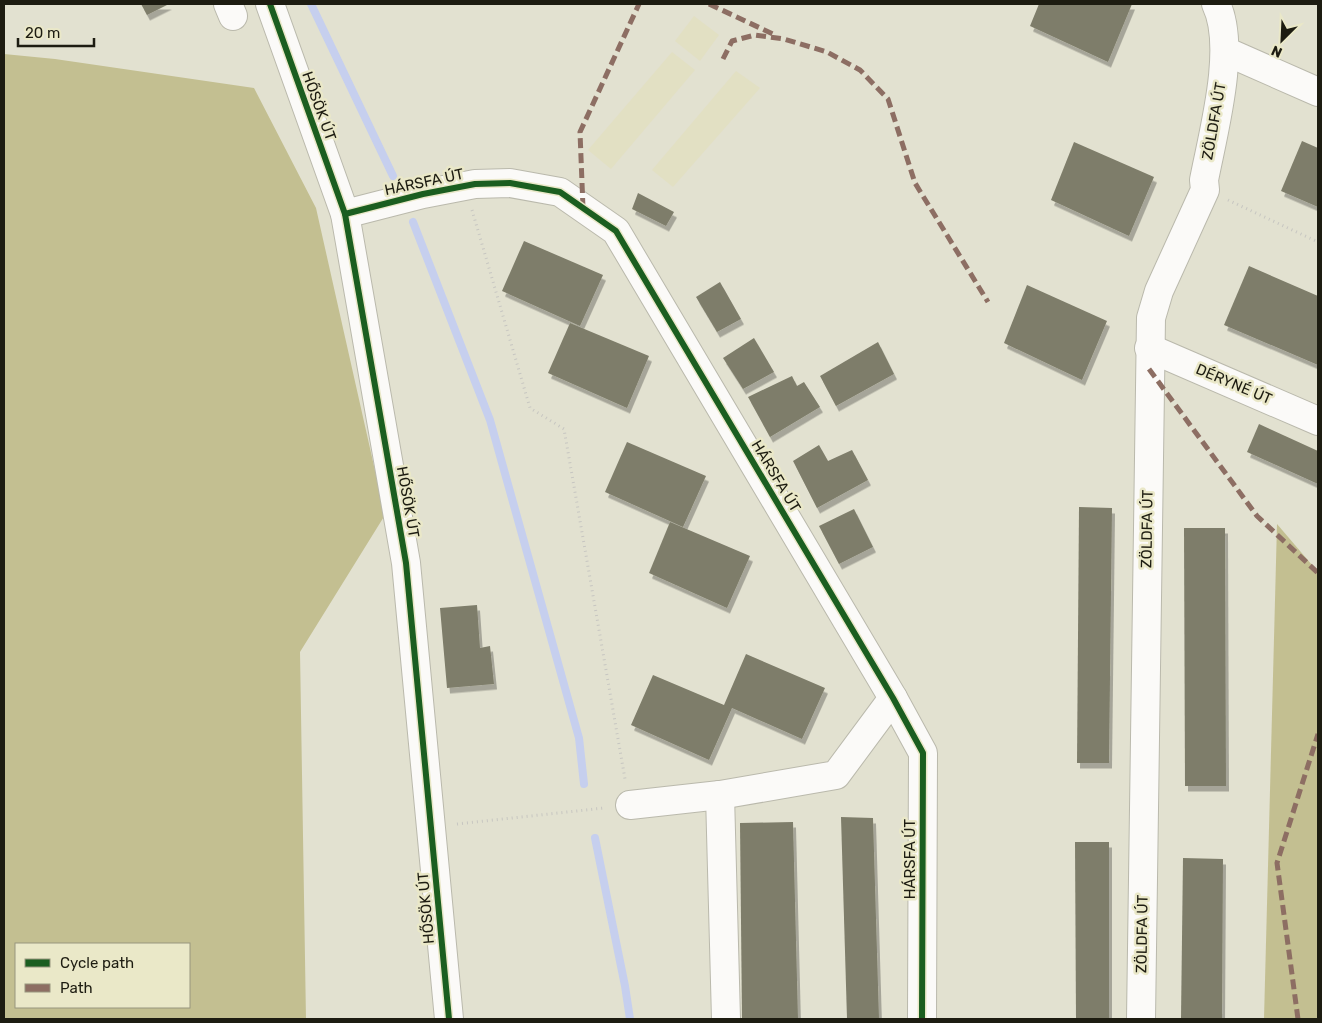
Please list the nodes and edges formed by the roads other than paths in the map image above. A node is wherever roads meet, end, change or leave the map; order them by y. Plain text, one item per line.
1 (270, 4) edge
2 (1216, 4) edge
3 (1225, 51) junction
4 (1318, 92) edge
5 (345, 214) junction
6 (1149, 348) junction
7 (1318, 421) edge
8 (893, 698) junction
9 (720, 795) junction
10 (630, 805) road end
11 (449, 1019) edge
12 (726, 1019) edge
13 (922, 1019) edge
14 (1141, 1019) edge

1 - 5 street, HŐSÖK ÚT
2 - 3 street
3 - 4 street
3 - 6 street, ZÖLDFA ÚT
5 - 8 street, HÁRSFA ÚT
5 - 11 street, HŐSÖK ÚT
6 - 7 street, DÉRYNÉ ÚT
6 - 14 street, ZÖLDFA ÚT
8 - 9 street
8 - 13 street, HÁRSFA ÚT
9 - 10 street
9 - 12 street

